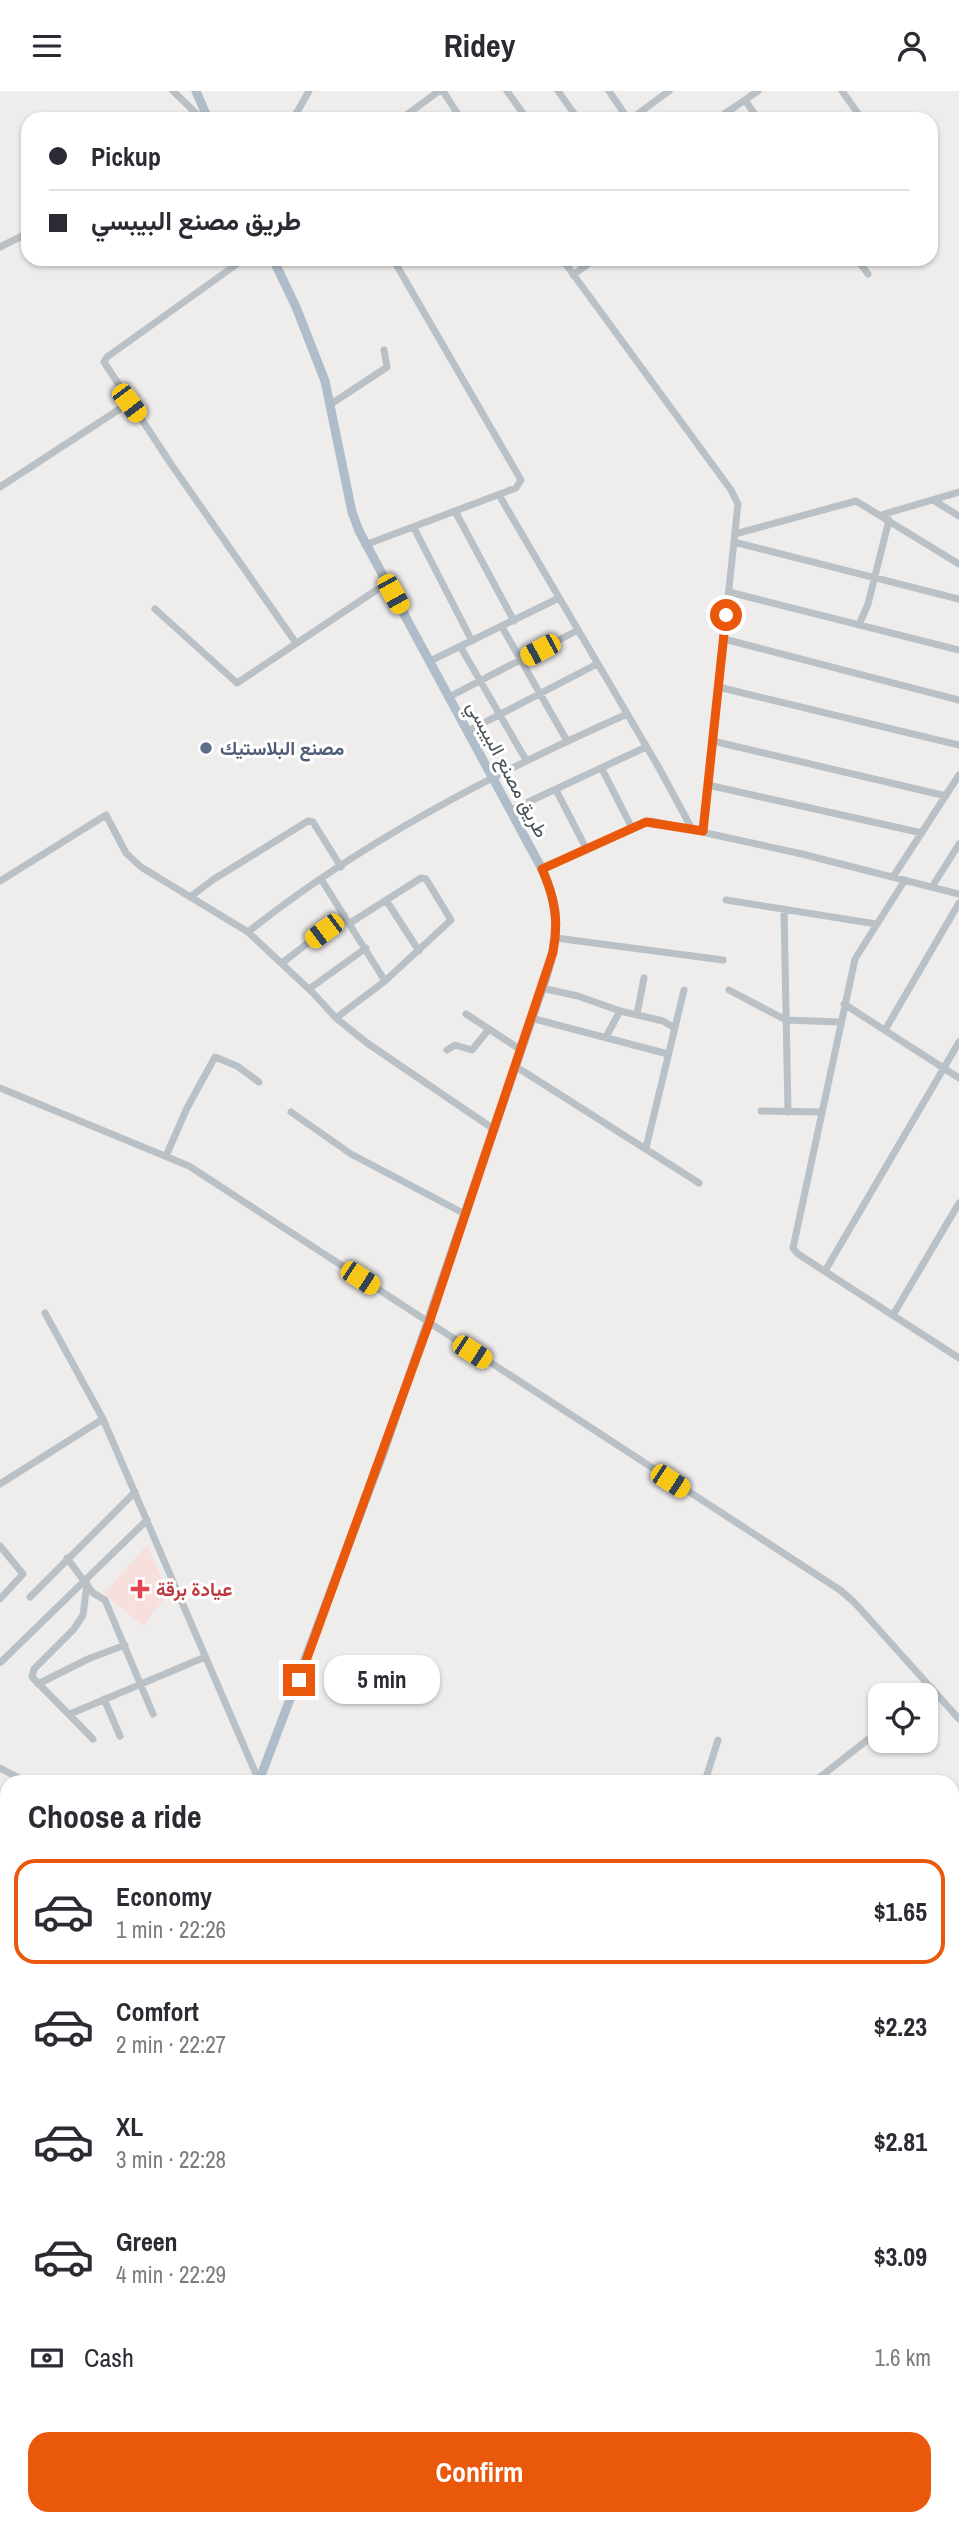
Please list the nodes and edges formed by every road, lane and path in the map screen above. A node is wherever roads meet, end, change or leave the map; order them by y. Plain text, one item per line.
1 (173, 91) edge
2 (196, 91) edge
3 (309, 91) edge
4 (441, 91) edge
5 (507, 91) edge
6 (558, 91) edge
7 (609, 91) edge
8 (669, 91) edge
9 (758, 91) edge
10 (842, 91) edge
11 (659, 94) edge
12 (745, 100) junction
13 (198, 112) edge
14 (203, 112) edge
15 (297, 112) edge
16 (411, 112) edge
17 (456, 112) edge
18 (522, 112) edge
19 (573, 112) edge
20 (624, 112) edge
21 (637, 112) edge
22 (727, 112) edge
23 (753, 112) edge
24 (857, 112) edge
25 (21, 236) edge
26 (0, 247) edge
27 (234, 266) edge
28 (276, 266) edge
29 (397, 266) edge
30 (567, 266) edge
31 (585, 266) edge
32 (862, 266) edge
33 (868, 274) dead end
34 (573, 275) junction
35 (384, 350) dead end
36 (129, 403) junction
37 (331, 404) junction
38 (0, 487) edge
39 (959, 492) edge
40 (499, 495) junction
41 (933, 500) junction
42 (455, 511) junction
43 (881, 515) junction
44 (959, 516) edge
45 (889, 520) junction
46 (414, 528) junction
47 (734, 538) junction
48 (365, 545) junction
49 (959, 564) edge
50 (875, 577) junction
51 (387, 583) junction
52 (729, 592) junction
53 (559, 598) junction
54 (959, 599) edge
55 (155, 609) dead end
56 (514, 621) junction
57 (859, 625) junction
58 (502, 627) junction
59 (578, 631) junction
60 (724, 639) junction
61 (472, 641) junction
62 (296, 643) junction
63 (460, 646) junction
64 (959, 650) edge
65 (521, 660) junction
66 (430, 661) junction
67 (597, 664) junction
68 (480, 680) junction
69 (718, 687) junction
70 (540, 693) junction
71 (449, 697) junction
72 (959, 700) edge
73 (499, 713) junction
74 (627, 714) junction
75 (468, 730) junction
76 (567, 741) junction
77 (713, 741) junction
78 (959, 745) edge
79 (646, 747) junction
80 (526, 760) junction
81 (602, 769) junction
82 (959, 775) edge
83 (494, 777) junction
84 (708, 785) junction
85 (556, 790) junction
86 (946, 796) junction
87 (511, 810) junction
88 (632, 828) junction
89 (692, 829) junction
90 (703, 831) junction
91 (922, 833) junction
92 (959, 844) edge
93 (587, 850) junction
94 (341, 867) junction
95 (542, 869) junction
96 (894, 877) junction
97 (321, 879) junction
98 (905, 880) junction
99 (0, 881) edge
100 (932, 887) junction
101 (959, 894) edge
102 (190, 897) junction
103 (386, 900) junction
104 (726, 900) dead end
105 (959, 903) edge
106 (784, 909) junction
107 (344, 915) junction
108 (350, 923) junction
109 (876, 924) junction
110 (248, 932) junction
111 (556, 939) junction
112 (366, 948) junction
113 (419, 951) junction
114 (723, 960) dead end
115 (282, 963) junction
116 (644, 978) dead end
117 (385, 981) junction
118 (541, 988) junction
119 (309, 989) junction
120 (684, 990) dead end
121 (729, 991) dead end
122 (844, 1004) junction
123 (620, 1011) junction
124 (466, 1014) dead end
125 (637, 1014) junction
126 (531, 1018) junction
127 (336, 1019) junction
128 (786, 1020) junction
129 (840, 1022) junction
130 (673, 1027) junction
131 (489, 1029) junction
132 (885, 1030) junction
133 (607, 1037) junction
134 (959, 1042) edge
135 (447, 1049) dead end
136 (521, 1050) junction
137 (668, 1054) junction
138 (515, 1066) junction
139 (944, 1069) junction
140 (959, 1079) edge
141 (259, 1082) dead end
142 (0, 1088) edge
143 (761, 1111) dead end
144 (291, 1112) dead end
145 (788, 1112) junction
146 (821, 1112) junction
147 (495, 1130) junction
148 (646, 1148) junction
149 (166, 1156) junction
150 (699, 1183) dead end
151 (959, 1203) edge
152 (465, 1214) junction
153 (825, 1271) junction
154 (45, 1313) dead end
155 (893, 1315) junction
156 (429, 1323) junction
157 (959, 1358) edge
158 (103, 1419) junction
159 (0, 1484) edge
160 (135, 1492) junction
161 (146, 1520) junction
162 (0, 1546) edge
163 (3, 1557) edge
164 (66, 1558) junction
165 (86, 1582) junction
166 (30, 1597) dead end
167 (0, 1599) edge
168 (125, 1645) junction
169 (205, 1657) junction
170 (1, 1662) edge
171 (141, 1683) junction
172 (927, 1683) edge
173 (38, 1684) junction
174 (938, 1695) edge
175 (104, 1699) junction
176 (70, 1714) junction
177 (153, 1714) dead end
178 (959, 1719) edge
179 (120, 1736) dead end
180 (93, 1739) dead end
181 (868, 1739) edge
182 (718, 1740) dead end
183 (256, 1775) edge
184 (261, 1775) edge
185 (707, 1775) edge
186 (823, 1775) edge

1 - 13 street
2 - 14 main road
3 - 15 street
4 - 16 street
4 - 17 street
5 - 18 street
6 - 19 street
7 - 20 street
8 - 11 street
9 - 12 street
10 - 24 street
11 - 21 street
12 - 22 street
12 - 23 street
25 - 26 street
27 - 36 street
28 - 37 main road, طريق مصنع البيبسي
29 - 40 street
30 - 34 street
31 - 34 street
32 - 33 street
34 - 47 street
35 - 37 street
36 - 38 street
36 - 62 street
37 - 48 main road, طريق مصنع البيبسي
39 - 41 street
40 - 42 street
40 - 53 street
41 - 43 street
41 - 44 street
42 - 46 street
42 - 56 street
43 - 45 street
43 - 47 street
45 - 49 street
45 - 50 street
46 - 48 street
46 - 61 street
47 - 50 street
47 - 52 street
48 - 51 main road, طريق مصنع البيبسي
50 - 54 street
50 - 57 street
51 - 62 street
51 - 66 main road, طريق مصنع البيبسي
52 - 57 street
52 - 60 street
53 - 56 street
53 - 59 street
55 - 62 street
56 - 58 street
57 - 64 street
58 - 61 street
58 - 65 street
59 - 65 street
59 - 67 street
60 - 69 street
60 - 72 street
61 - 63 street
63 - 66 street
63 - 68 street
65 - 68 street
65 - 70 street
66 - 71 main road, طريق مصنع البيبسي
67 - 70 street
67 - 74 street
68 - 71 street
68 - 73 street
69 - 77 street
69 - 78 street
70 - 73 street
70 - 76 street
71 - 75 main road, طريق مصنع البيبسي
73 - 75 street
73 - 80 street
74 - 76 street
74 - 79 street
75 - 83 main road, طريق مصنع البيبسي
76 - 80 street
77 - 84 street
77 - 86 street
79 - 81 street
79 - 89 street
80 - 83 street
81 - 85 street
81 - 88 street
82 - 86 street
83 - 87 main road, طريق مصنع البيبسي
83 - 94 street
84 - 90 street
84 - 91 street
85 - 87 street
85 - 93 street
86 - 91 street
87 - 95 main road, طريق مصنع البيبسي
88 - 89 street
88 - 93 street
89 - 90 street
90 - 96 street
91 - 96 street
92 - 100 street
93 - 95 street
94 - 97 street
94 - 102 street
95 - 111 main road, طريق مصنع البيبسي
96 - 98 street
97 - 107 street
97 - 110 street
98 - 100 street
98 - 109 street
99 - 102 street
100 - 101 street
102 - 110 street
103 - 108 street
103 - 113 street
103 - 113 street
104 - 106 street
105 - 132 street
106 - 109 street
106 - 128 street
107 - 108 street
107 - 115 street
108 - 112 street
109 - 122 street
110 - 115 street
111 - 114 street
111 - 118 main road, طريق مصنع البيبسي
112 - 117 street
112 - 119 street
113 - 117 street
115 - 119 street
116 - 125 street
117 - 127 street
118 - 123 street
118 - 126 main road, طريق مصنع البيبسي
119 - 127 street
120 - 130 street
121 - 128 street
122 - 129 street
122 - 132 street
123 - 125 street
123 - 133 street
124 - 131 street
125 - 130 street
126 - 133 street
126 - 136 main road, طريق مصنع البيبسي
127 - 147 street
128 - 129 street
128 - 145 street
129 - 146 street
130 - 137 street
131 - 135 street
131 - 136 street
132 - 139 street
133 - 137 street
134 - 139 street
136 - 138 main road, طريق مصنع البيبسي
137 - 148 street
138 - 147 main road, طريق مصنع البيبسي
138 - 148 street
139 - 140 street
139 - 153 street
141 - 149 street
142 - 149 street
143 - 145 street
144 - 152 street
145 - 146 street
146 - 153 street
147 - 152 main road, طريق مصنع البيبسي
148 - 150 street
149 - 156 street
151 - 155 street
152 - 156 main road, طريق مصنع البيبسي
153 - 155 street
154 - 158 street
155 - 157 street
156 - 172 street
156 - 184 main road, طريق مصنع البيبسي
158 - 159 street
158 - 160 street
160 - 161 street
160 - 164 street
161 - 165 street
161 - 169 street
162 - 163 street
163 - 167 street
164 - 165 street
164 - 166 street
165 - 168 street
165 - 170 street
165 - 173 street
168 - 171 street
168 - 173 street
169 - 171 street
169 - 183 street
171 - 175 street
171 - 177 street
173 - 176 street
174 - 178 street
175 - 176 street
175 - 179 street
176 - 180 street
181 - 186 street
182 - 185 street

